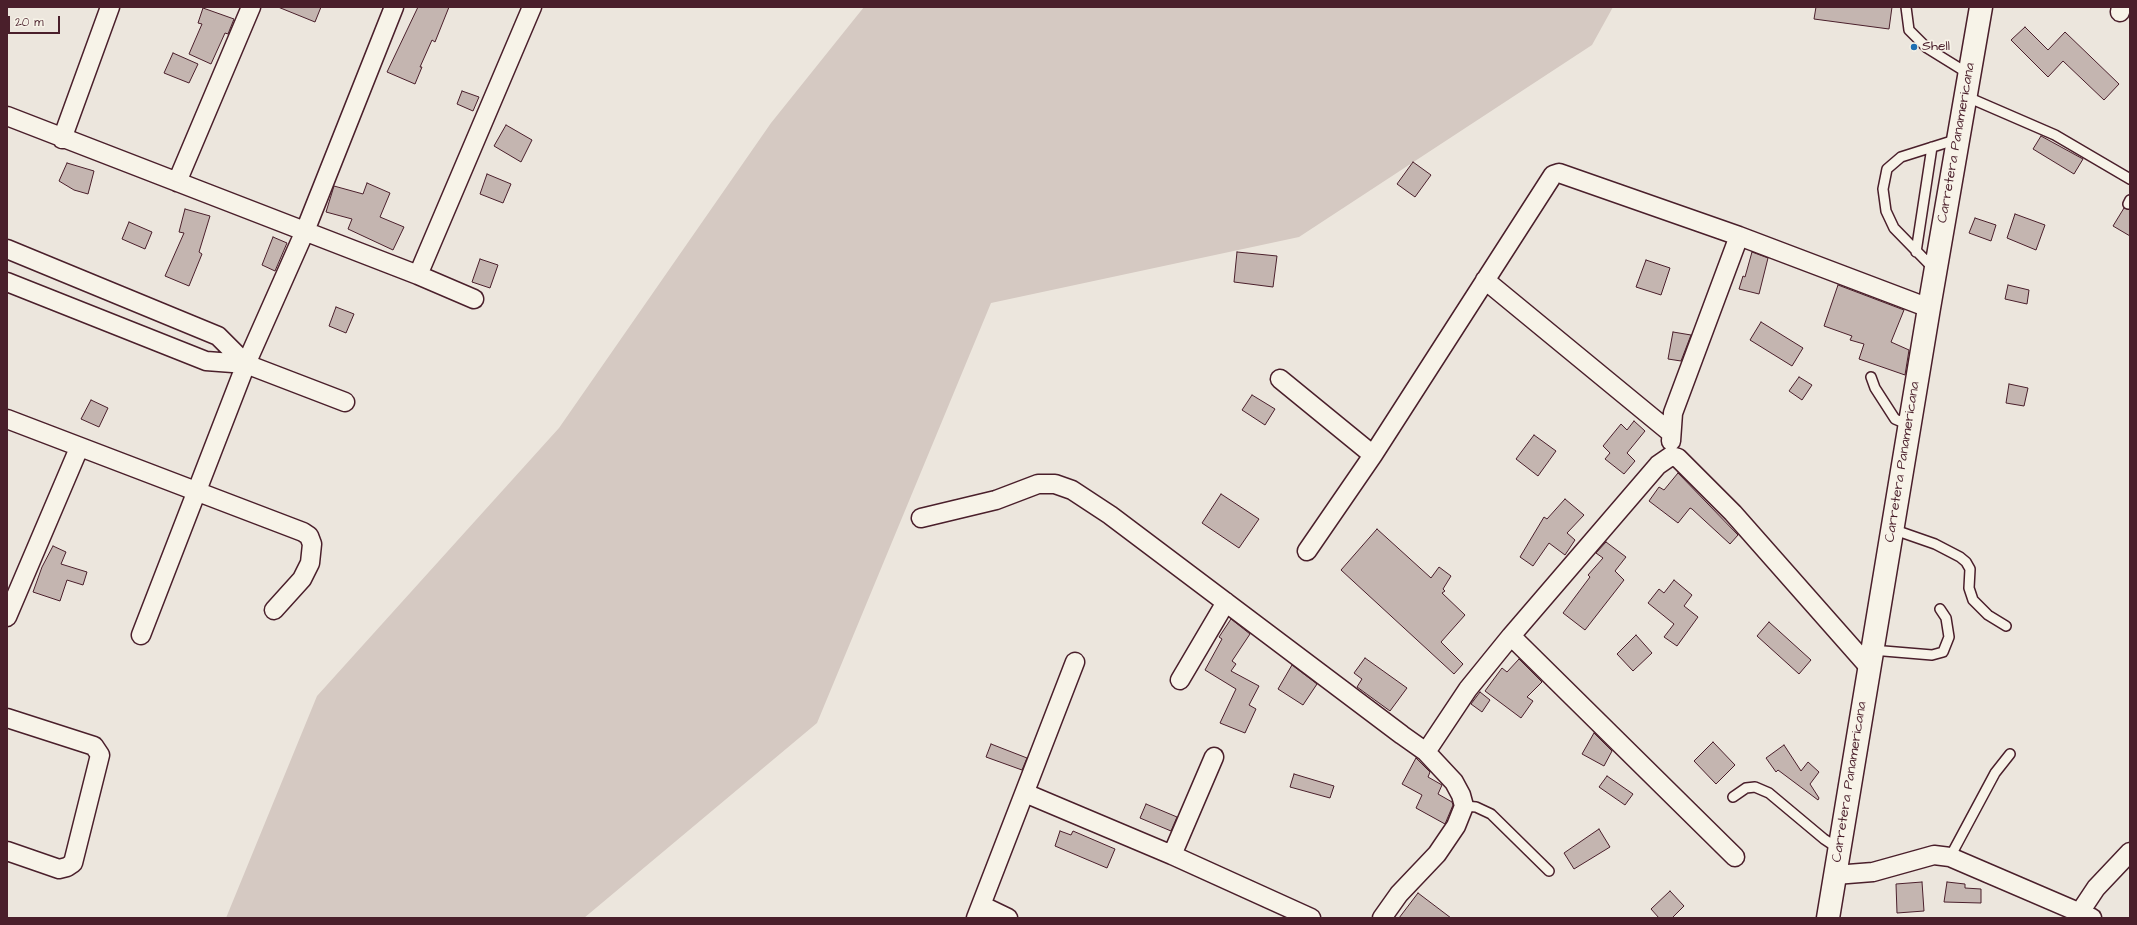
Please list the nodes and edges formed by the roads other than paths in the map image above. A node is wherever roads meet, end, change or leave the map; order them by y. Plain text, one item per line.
1 (110, 7) edge
2 (251, 7) edge
3 (394, 7) edge
4 (532, 7) edge
5 (1906, 7) edge
6 (1981, 7) edge
7 (1969, 74) junction
8 (1965, 96) junction
9 (7, 116) edge
10 (62, 139) junction
11 (1958, 140) junction
12 (1932, 147) junction
13 (2130, 179) edge
14 (177, 182) junction
15 (305, 231) junction
16 (1739, 236) junction
17 (7, 249) edge
18 (1916, 252) junction
19 (1935, 270) junction
20 (418, 275) junction
21 (1485, 280) junction
22 (7, 282) edge
23 (474, 299) dead end
24 (1929, 308) junction
25 (246, 364) junction
26 (1871, 377) dead end
27 (1280, 379) dead end
28 (345, 402) dead end
29 (7, 419) edge
30 (1909, 425) junction
31 (1671, 433) junction
32 (79, 448) junction
33 (1373, 455) junction
34 (1670, 456) junction
35 (198, 492) junction
36 (921, 518) dead end
37 (1892, 529) junction
38 (1307, 551) dead end
39 (1226, 602) junction
40 (1940, 609) dead end
41 (274, 610) dead end
42 (7, 617) edge
43 (2006, 626) dead end
44 (141, 635) dead end
45 (1511, 636) junction
46 (1871, 659) junction
47 (1075, 662) dead end
48 (1180, 680) dead end
49 (7, 718) edge
50 (1426, 752) junction
51 (2010, 754) dead end
52 (1214, 757) dead end
53 (1025, 793) junction
54 (1733, 797) dead end
55 (1464, 806) junction
56 (1839, 849) junction
57 (7, 851) edge
58 (2130, 852) edge
59 (1172, 855) junction
60 (1735, 857) dead end
61 (1950, 857) junction
62 (1549, 871) dead end
63 (1835, 875) junction
64 (978, 912) edge
65 (2083, 916) edge
66 (1008, 918) edge
67 (1311, 918) edge
68 (1382, 918) edge
69 (1828, 918) edge

1 - 10 street
2 - 14 street
3 - 15 street
4 - 20 street
5 - 7 lane
6 - 7 highway, Carretera Panamericana
7 - 8 highway, Carretera Panamericana
8 - 11 highway, Carretera Panamericana
8 - 13 lane
9 - 10 street
10 - 14 street
11 - 12 lane
11 - 19 highway, Carretera Panamericana
12 - 18 lane
12 - 18 lane
14 - 15 street
15 - 20 street
15 - 25 street
16 - 21 street
16 - 24 street
16 - 31 street
17 - 25 street
18 - 19 lane
19 - 24 highway, Carretera Panamericana
20 - 23 street
21 - 31 street
21 - 33 street
22 - 25 street
24 - 30 highway, Carretera Panamericana
25 - 28 street
25 - 35 street
26 - 30 lane
27 - 33 street
29 - 32 street
30 - 37 highway, Carretera Panamericana
31 - 34 street
32 - 35 street
32 - 42 street
33 - 38 street
34 - 45 street
34 - 46 street
35 - 41 street
35 - 44 street
36 - 39 street
37 - 43 lane
37 - 46 highway, Carretera Panamericana
39 - 48 street
39 - 50 street
40 - 46 lane
45 - 50 street
45 - 60 street
46 - 56 highway, Carretera Panamericana
47 - 53 street
49 - 57 street
50 - 55 street
51 - 61 lane
52 - 59 street
53 - 59 street
53 - 64 street
54 - 56 lane
55 - 62 lane
55 - 68 street
56 - 63 highway, Carretera Panamericana
58 - 65 street
59 - 67 street
61 - 63 street
61 - 65 street
63 - 69 highway, Carretera Panamericana
64 - 66 street

